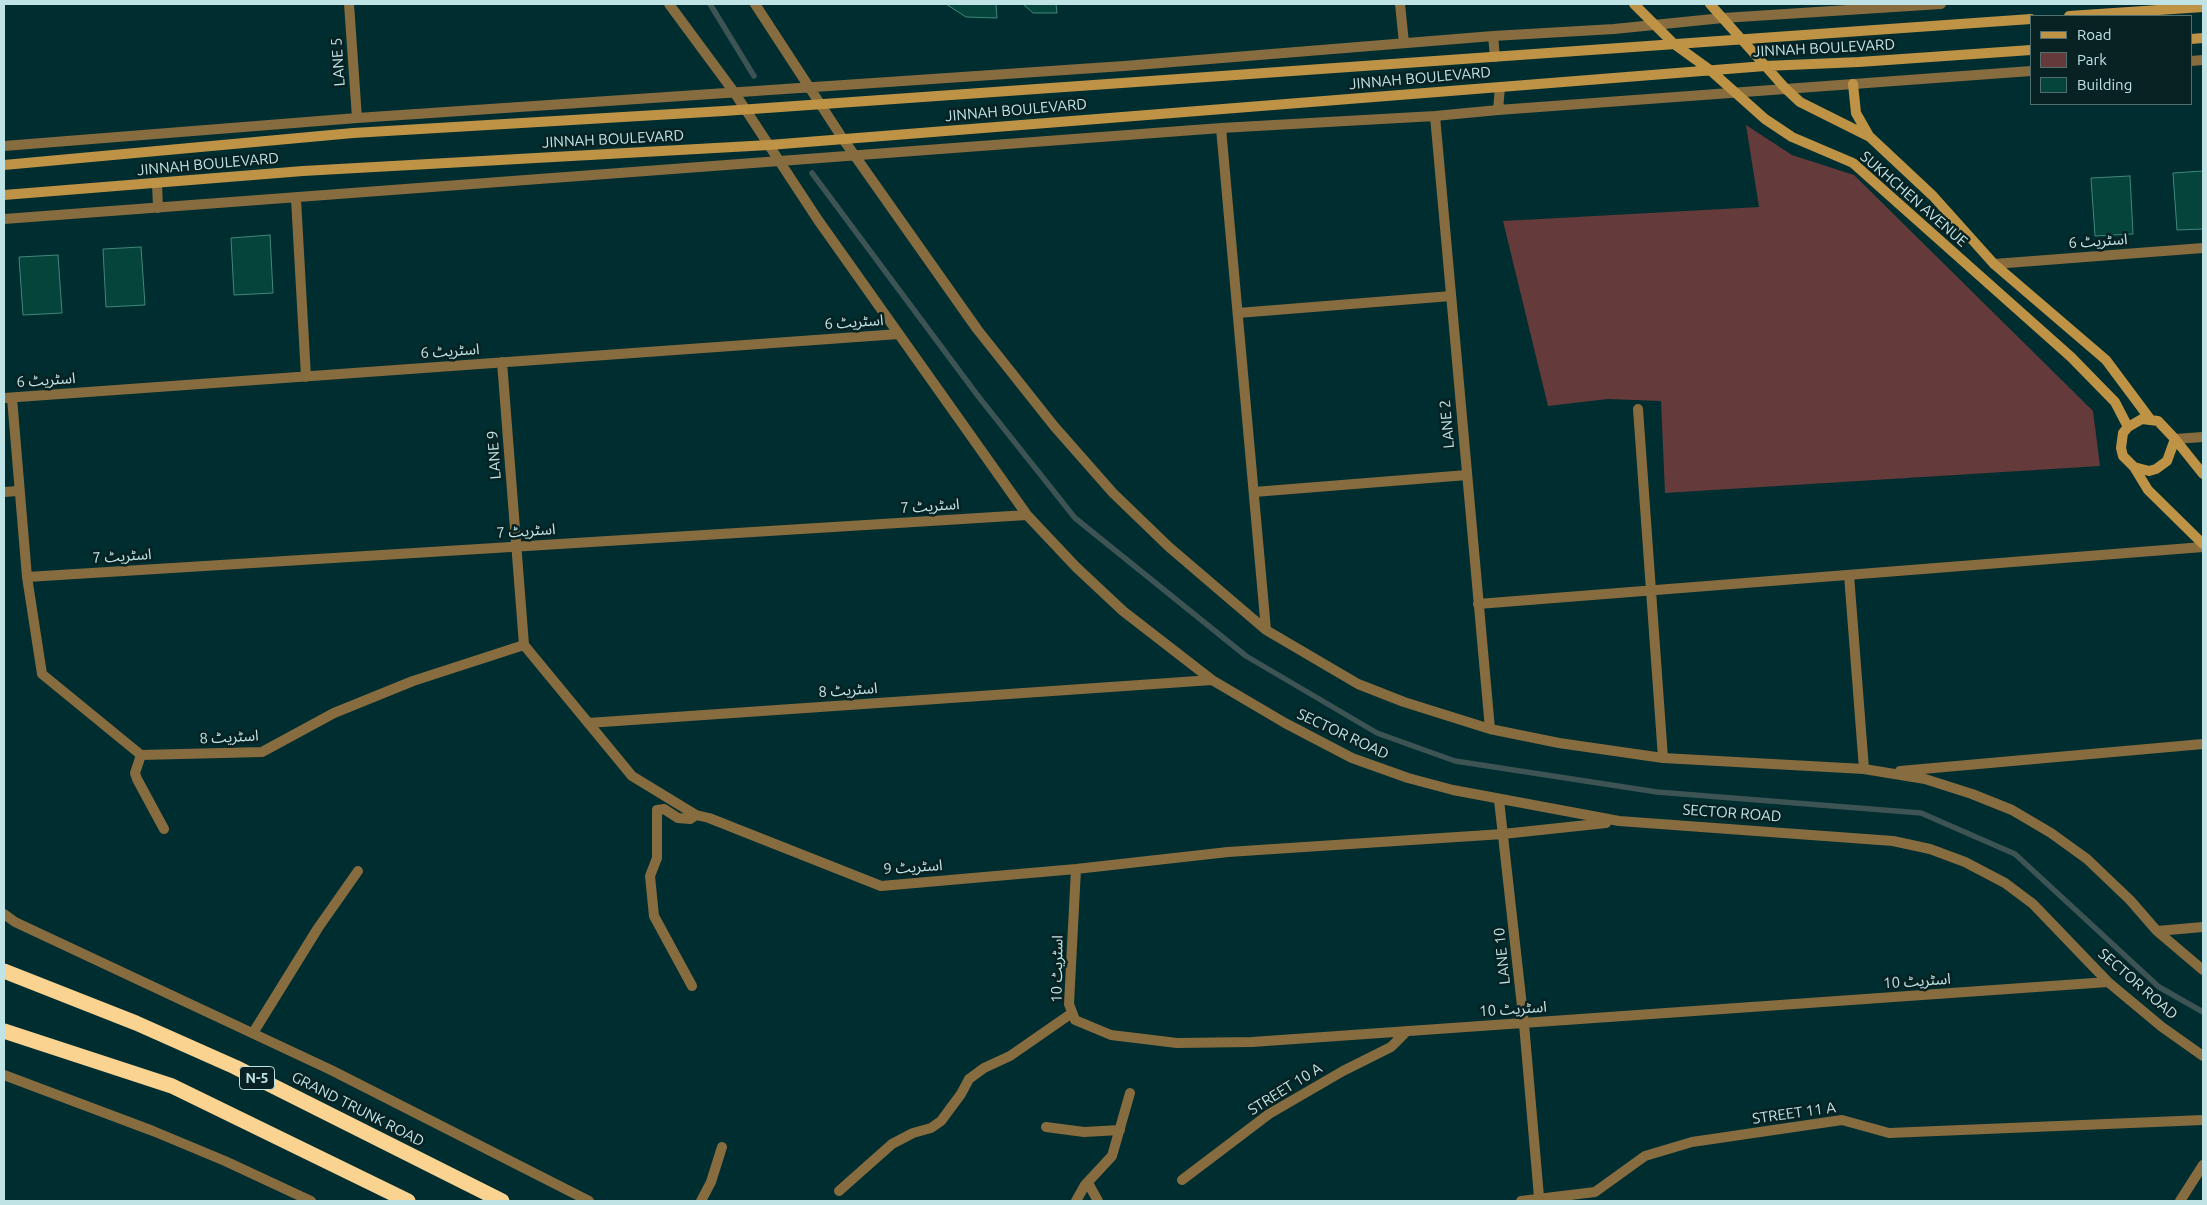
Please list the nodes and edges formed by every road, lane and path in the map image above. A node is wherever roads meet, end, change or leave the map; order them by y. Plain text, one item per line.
1 (349, 4) edge
2 (669, 4) edge
3 (755, 4) edge
4 (1400, 4) edge
5 (1634, 4) edge
6 (1710, 4) edge
7 (1941, 4) edge
8 (1898, 5) edge
9 (2203, 7) edge
10 (2084, 15) edge
11 (1723, 18) junction
12 (2030, 19) edge
13 (1655, 25) junction
14 (1492, 36) junction
15 (1740, 40) junction
16 (1404, 43) junction
17 (1674, 44) junction
18 (2030, 50) edge
19 (1495, 57) junction
20 (1765, 66) junction
21 (1710, 70) junction
22 (2030, 72) edge
23 (1853, 84) junction
24 (808, 86) junction
25 (1500, 87) junction
26 (1785, 88) junction
27 (734, 92) junction
28 (1735, 93) junction
29 (820, 104) junction
30 (745, 109) junction
31 (1498, 110) junction
32 (1435, 116) junction
33 (357, 118) junction
34 (1221, 128) junction
35 (152, 135) junction
36 (1870, 137) junction
37 (843, 139) junction
38 (769, 145) junction
39 (4, 146) edge
40 (154, 152) junction
41 (855, 155) junction
42 (779, 160) junction
43 (4, 165) edge
44 (157, 183) junction
45 (4, 195) edge
46 (296, 199) junction
47 (158, 208) junction
48 (4, 219) edge
49 (2203, 248) edge
50 (1994, 264) junction
51 (1451, 296) junction
52 (1238, 313) junction
53 (899, 334) junction
54 (502, 362) junction
55 (306, 377) junction
56 (8, 398) edge
57 (1638, 409) dead end
58 (2150, 419) junction
59 (2128, 426) junction
60 (2203, 437) edge
61 (2176, 439) junction
62 (2134, 467) junction
63 (2203, 474) edge
64 (1467, 475) junction
65 (18, 491) junction
66 (4, 492) edge
67 (1254, 492) junction
68 (1027, 514) junction
69 (515, 546) junction
70 (2203, 546) edge
71 (1849, 575) junction
72 (27, 577) junction
73 (1651, 590) junction
74 (1478, 604) junction
75 (1266, 630) junction
76 (524, 645) junction
77 (1212, 680) junction
78 (588, 723) junction
79 (1490, 730) junction
80 (2203, 744) edge
81 (141, 755) junction
82 (1663, 758) junction
83 (1864, 769) junction
84 (1887, 772) junction
85 (1499, 800) junction
86 (696, 815) junction
87 (1619, 821) junction
88 (164, 829) dead end
89 (1503, 834) junction
90 (1076, 869) junction
91 (358, 872) dead end
92 (4, 914) edge
93 (2203, 926) edge
94 (2157, 931) junction
95 (2203, 970) edge
96 (4, 971) edge
97 (2108, 982) junction
98 (692, 986) dead end
99 (1072, 1013) junction
100 (1524, 1024) junction
101 (4, 1031) edge
102 (1407, 1031) junction
103 (253, 1033) junction
104 (2203, 1056) edge
105 (4, 1075) edge
106 (1130, 1094) dead end
107 (2203, 1120) edge
108 (1046, 1127) dead end
109 (1120, 1130) junction
110 (722, 1147) dead end
111 (2203, 1165) edge
112 (1182, 1180) dead end
113 (1088, 1182) junction
114 (839, 1191) dead end
115 (1539, 1198) junction
116 (403, 1200) edge
117 (312, 1201) edge
118 (502, 1201) edge
119 (589, 1201) edge
120 (701, 1201) edge
121 (1076, 1201) edge
122 (1098, 1201) edge
123 (1521, 1201) edge
124 (2180, 1201) edge

1 - 33 street, LANE 5
2 - 27 street, SECTOR ROAD
3 - 24 street
4 - 16 street
5 - 13 street, SUKHCHEN AVENUE
6 - 11 street, SUKHCHEN AVENUE
7 - 8 street
8 - 11 street
9 - 10 street
11 - 13 street
11 - 15 street, SUKHCHEN AVENUE
12 - 15 street, JINNAH BOULEVARD
13 - 14 street
13 - 17 street, SUKHCHEN AVENUE
14 - 16 street
14 - 19 street
15 - 17 street, JINNAH BOULEVARD
15 - 20 street, SUKHCHEN AVENUE
16 - 24 street
17 - 19 street, JINNAH BOULEVARD
17 - 21 street, SUKHCHEN AVENUE
18 - 20 street, JINNAH BOULEVARD
19 - 29 street, JINNAH BOULEVARD
20 - 21 street, JINNAH BOULEVARD
20 - 26 street, SUKHCHEN AVENUE
21 - 25 street, JINNAH BOULEVARD
21 - 28 street, SUKHCHEN AVENUE
22 - 23 street
23 - 26 street
23 - 36 street
24 - 27 street
24 - 29 street
25 - 31 street
25 - 37 street, JINNAH BOULEVARD
26 - 28 street
26 - 36 street, SUKHCHEN AVENUE
27 - 30 street, SECTOR ROAD
27 - 33 street
28 - 31 street
28 - 59 street, SUKHCHEN AVENUE
29 - 30 street, JINNAH BOULEVARD
29 - 37 street
30 - 38 street, SECTOR ROAD
30 - 40 street, JINNAH BOULEVARD
31 - 32 street
32 - 34 street
32 - 51 street, LANE 2
33 - 35 street
34 - 41 street
34 - 52 street
35 - 39 street
35 - 40 street
36 - 50 street, SUKHCHEN AVENUE
37 - 38 street, JINNAH BOULEVARD
37 - 41 street
38 - 42 street, SECTOR ROAD
38 - 44 street, JINNAH BOULEVARD
40 - 43 street, JINNAH BOULEVARD
41 - 42 street
41 - 75 street
42 - 46 street
42 - 53 street, SECTOR ROAD
44 - 45 street, JINNAH BOULEVARD
44 - 47 street
46 - 47 street
46 - 55 street
47 - 48 street
49 - 50 street, اسٹریٹ 6
50 - 58 street, SUKHCHEN AVENUE
51 - 52 street
51 - 64 street, LANE 2
52 - 67 street
53 - 54 street, اسٹریٹ 6
53 - 68 street, SECTOR ROAD
54 - 55 street, اسٹریٹ 6
54 - 69 street, LANE 9
55 - 56 street, اسٹریٹ 6
56 - 65 street
57 - 73 street
58 - 59 street
58 - 61 street, SUKHCHEN AVENUE
59 - 62 street
60 - 61 street
61 - 62 street
61 - 63 street, SUKHCHEN AVENUE
62 - 70 street
64 - 67 street
64 - 74 street, LANE 2
65 - 66 street
65 - 72 street
67 - 75 street
68 - 69 street, اسٹریٹ 7
68 - 77 street, SECTOR ROAD
69 - 72 street, اسٹریٹ 7
69 - 76 street
70 - 71 street
71 - 73 street
71 - 83 street
72 - 81 street
73 - 74 street
73 - 82 street
74 - 79 street, LANE 2
75 - 79 street
76 - 78 street
76 - 81 street, اسٹریٹ 8
77 - 78 street, اسٹریٹ 8
77 - 85 street, SECTOR ROAD
78 - 86 street, اسٹریٹ 9
79 - 82 street
80 - 84 street
81 - 88 street
82 - 83 street
83 - 84 street
84 - 94 street
85 - 87 street, SECTOR ROAD
85 - 89 street, LANE 10
86 - 90 street, اسٹریٹ 9
86 - 98 street
87 - 89 street, اسٹریٹ 9
87 - 97 street, SECTOR ROAD
89 - 90 street, اسٹریٹ 9
89 - 100 street, LANE 10
90 - 99 street, اسٹریٹ 10
91 - 103 street
92 - 103 street
93 - 94 street
94 - 95 street
96 - 118 highway, GRAND TRUNK ROAD / N-5
97 - 100 street, اسٹریٹ 10
97 - 104 street, SECTOR ROAD
99 - 102 street, اسٹریٹ 10
99 - 114 street
100 - 102 street, اسٹریٹ 10
100 - 115 street, LANE 10
101 - 116 highway
102 - 112 street, STREET 10 A
103 - 119 street
105 - 117 street
106 - 109 street
107 - 115 street, STREET 11 A
108 - 109 street
109 - 113 street
110 - 120 street
111 - 124 street
113 - 121 street
113 - 122 street
115 - 123 street, STREET 11 A

